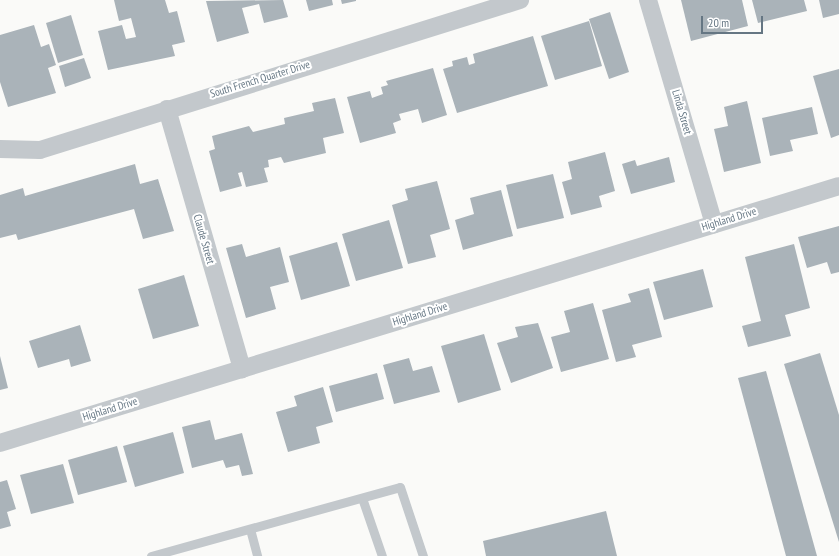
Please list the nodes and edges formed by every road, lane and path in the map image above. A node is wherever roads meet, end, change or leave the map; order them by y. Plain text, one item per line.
1 (520, 0) edge
2 (648, 0) edge
3 (167, 109) junction
4 (0, 149) edge
5 (839, 186) edge
6 (714, 224) junction
7 (242, 369) junction
8 (0, 443) edge
9 (362, 498) junction
10 (250, 529) junction
11 (150, 556) edge
12 (257, 556) edge
13 (382, 556) edge
14 (423, 556) edge

1 - 3 street, South French Quarter Drive
2 - 6 street, Linda Street
3 - 4 street, South French Quarter Drive
3 - 7 street, Claude Street
5 - 6 street, Highland Drive
6 - 7 street, Highland Drive
7 - 8 street, Highland Drive
9 - 10 lane
9 - 13 lane
9 - 14 lane
10 - 11 lane
10 - 12 lane

